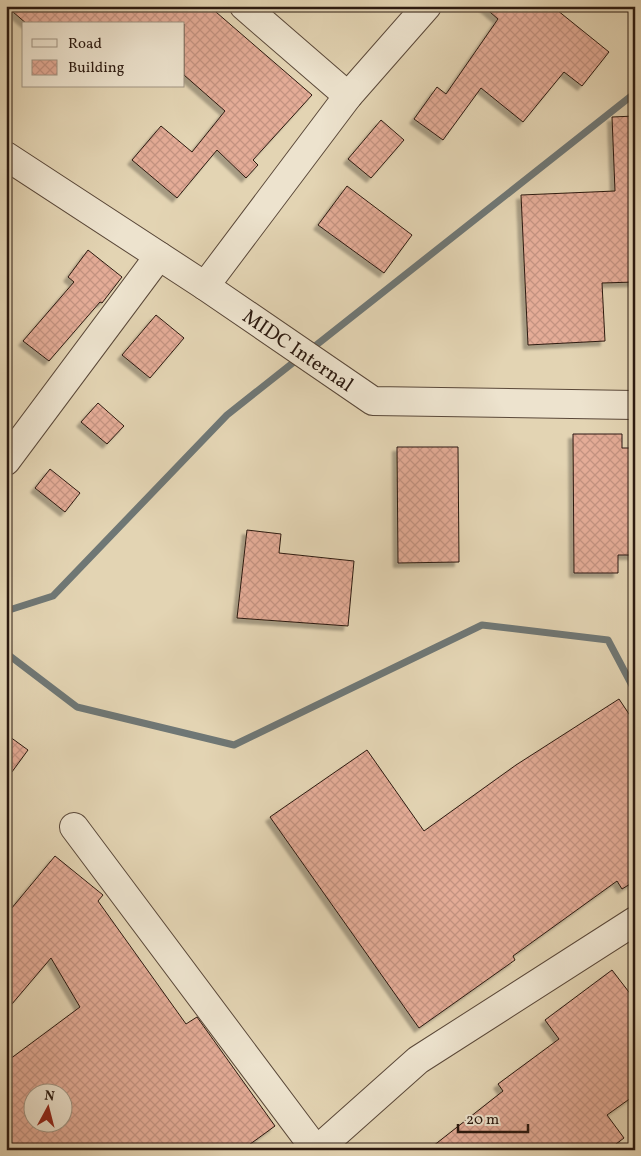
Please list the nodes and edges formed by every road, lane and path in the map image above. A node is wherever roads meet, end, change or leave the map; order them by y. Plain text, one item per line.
1 (244, 6) edge
2 (427, 6) edge
3 (348, 96) junction
4 (6, 156) edge
5 (159, 256) junction
6 (205, 286) junction
7 (635, 406) edge
8 (6, 461) edge
9 (74, 827) dead end
10 (635, 921) edge
11 (317, 1150) edge

1 - 3 street
2 - 3 street
3 - 6 street
4 - 5 street, MIDC Internal
5 - 6 street, MIDC Internal
5 - 8 street
6 - 7 street, MIDC Internal
9 - 11 street
10 - 11 street

